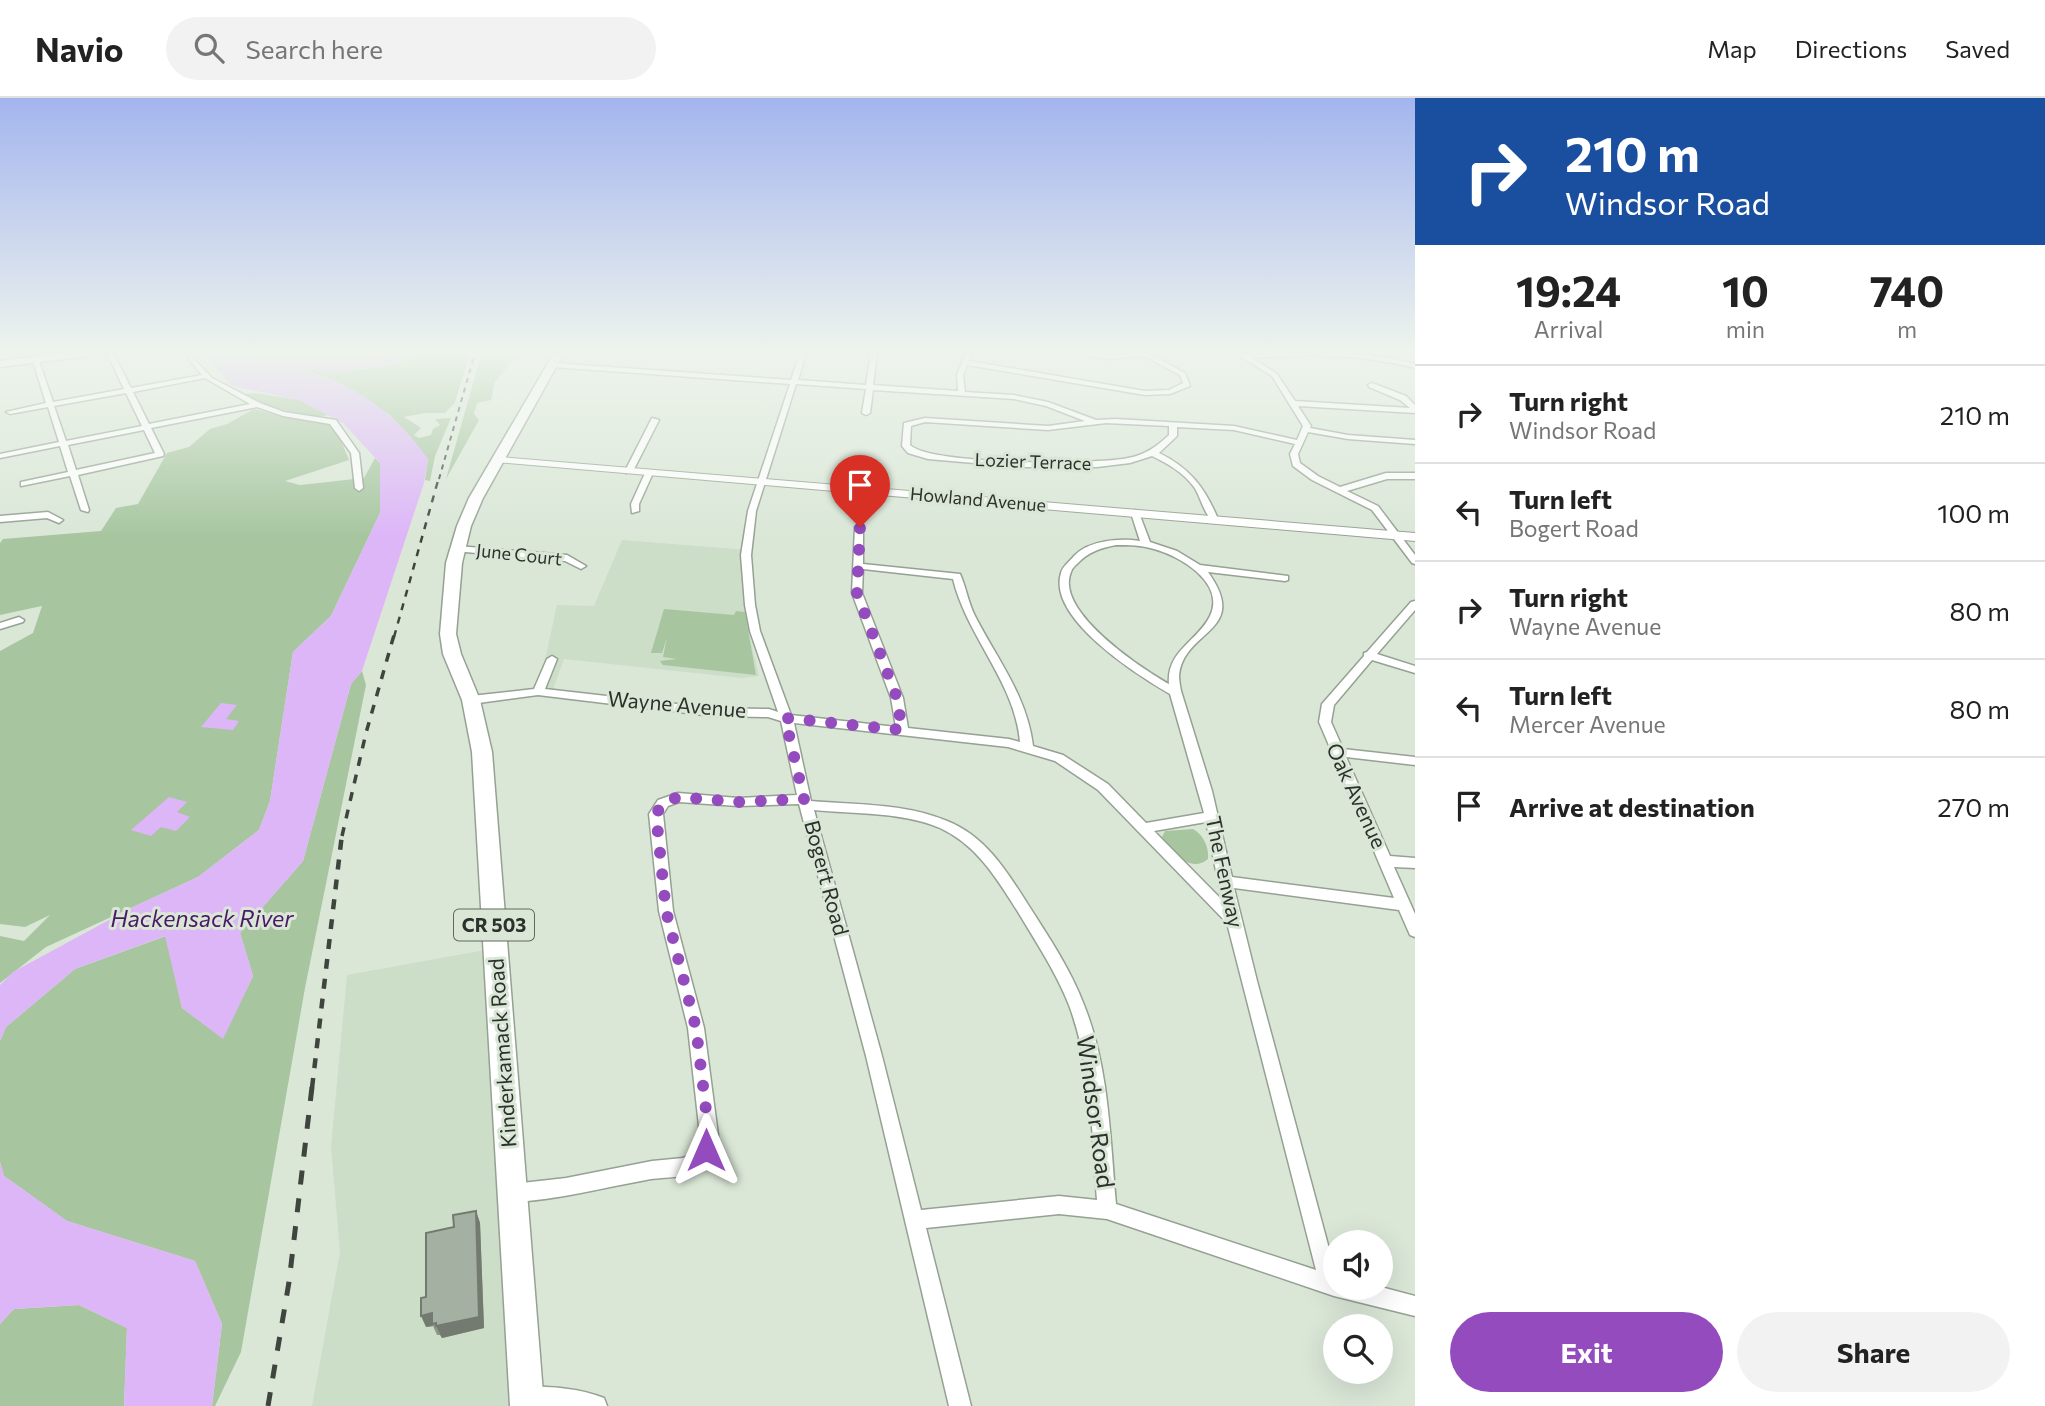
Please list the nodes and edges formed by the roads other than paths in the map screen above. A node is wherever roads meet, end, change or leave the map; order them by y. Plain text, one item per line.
1 (54, 414) edge
2 (141, 414) edge
3 (212, 414) edge
4 (283, 414) edge
5 (526, 414) edge
6 (783, 414) edge
7 (1072, 414) edge
8 (1299, 414) edge
9 (655, 420) dead end
10 (1094, 422) junction
11 (1173, 425) junction
12 (147, 427) junction
13 (1307, 430) junction
14 (1415, 442) edge
15 (64, 443) junction
16 (1300, 443) junction
17 (1153, 453) junction
18 (0, 456) edge
19 (500, 460) junction
20 (629, 471) junction
21 (649, 472) junction
22 (73, 473) junction
23 (1415, 476) edge
24 (761, 482) junction
25 (24, 484) dead end
26 (359, 488) dead end
27 (1341, 490) junction
28 (85, 510) dead end
29 (635, 511) dead end
30 (1135, 513) junction
31 (0, 519) edge
32 (1214, 519) junction
33 (59, 520) dead end
34 (860, 527) dead end
35 (1397, 535) junction
36 (1415, 537) edge
37 (1146, 544) junction
38 (457, 549) junction
39 (1415, 561) edge
40 (581, 566) dead end
41 (857, 566) junction
42 (1197, 568) junction
43 (1285, 578) dead end
44 (1415, 604) edge
45 (19, 620) dead end
46 (0, 626) edge
47 (1368, 655) junction
48 (552, 659) dead end
49 (1415, 670) edge
50 (1175, 691) junction
51 (538, 692) junction
52 (471, 700) junction
53 (785, 718) junction
54 (902, 730) junction
55 (1027, 747) junction
56 (1336, 752) junction
57 (1415, 761) edge
58 (805, 802) junction
59 (1212, 816) junction
60 (1144, 828) junction
61 (1386, 860) junction
62 (1415, 863) edge
63 (1226, 881) junction
64 (1404, 905) junction
65 (1234, 921) junction
66 (1415, 931) edge
67 (512, 1193) junction
68 (1107, 1210) junction
69 (914, 1220) junction
70 (1323, 1239) edge
71 (1323, 1282) edge
72 (1391, 1300) edge
73 (1415, 1306) edge
74 (527, 1401) edge
75 (596, 1406) edge
76 (960, 1406) edge

1 - 15 street
2 - 12 street
3 - 12 street
4 - 26 street
5 - 19 main road, Kinderkamack Road / CR 503
6 - 24 street, Bogert Road
7 - 10 street
8 - 13 street
9 - 20 street
10 - 11 street
10 - 17 street, Lozier Terrace
11 - 16 street
11 - 17 street
12 - 15 street
12 - 22 street
13 - 14 street
13 - 16 street
15 - 18 street
15 - 22 street
16 - 27 street
17 - 32 street
19 - 20 street, Howland Avenue
19 - 38 main road, Kinderkamack Road / CR 503
20 - 21 street, Howland Avenue
21 - 24 street, Howland Avenue
21 - 29 street
22 - 25 street
22 - 28 street
23 - 27 street
24 - 30 street, Howland Avenue
24 - 53 street, Bogert Road
27 - 35 street
30 - 32 street, Howland Avenue
30 - 37 street
31 - 33 street
32 - 35 street, Howland Avenue
34 - 41 street
35 - 36 street, Howland Avenue
35 - 39 street
37 - 42 street, The Fenway
37 - 50 street, The Fenway
38 - 40 street, June Court
38 - 52 main road, Kinderkamack Road / CR 503
41 - 54 street
41 - 55 street
42 - 43 street
42 - 50 street, The Fenway
44 - 47 street, Oak Avenue
45 - 46 street
47 - 49 street
47 - 56 street, Oak Avenue
48 - 51 street
50 - 59 street, The Fenway
51 - 52 street, Wayne Avenue
51 - 53 street, Wayne Avenue
52 - 67 main road, Kinderkamack Road / CR 503
53 - 54 street, Wayne Avenue
53 - 58 street, Bogert Road
54 - 55 street, Wayne Avenue
55 - 60 street, Wayne Avenue
56 - 57 street
56 - 61 street, Oak Avenue
58 - 67 street, Windsor Road
58 - 68 street, Windsor Road
58 - 69 street, Bogert Road
59 - 60 street
59 - 63 street, The Fenway
60 - 65 street, Wayne Avenue
61 - 62 street
61 - 64 street, Oak Avenue
63 - 64 street
63 - 65 street, The Fenway
64 - 66 street, Oak Avenue
65 - 70 street, The Fenway
67 - 74 main road, Kinderkamack Road / CR 503
68 - 69 street
68 - 71 street
69 - 76 street, Bogert Road
72 - 73 street
74 - 75 street

